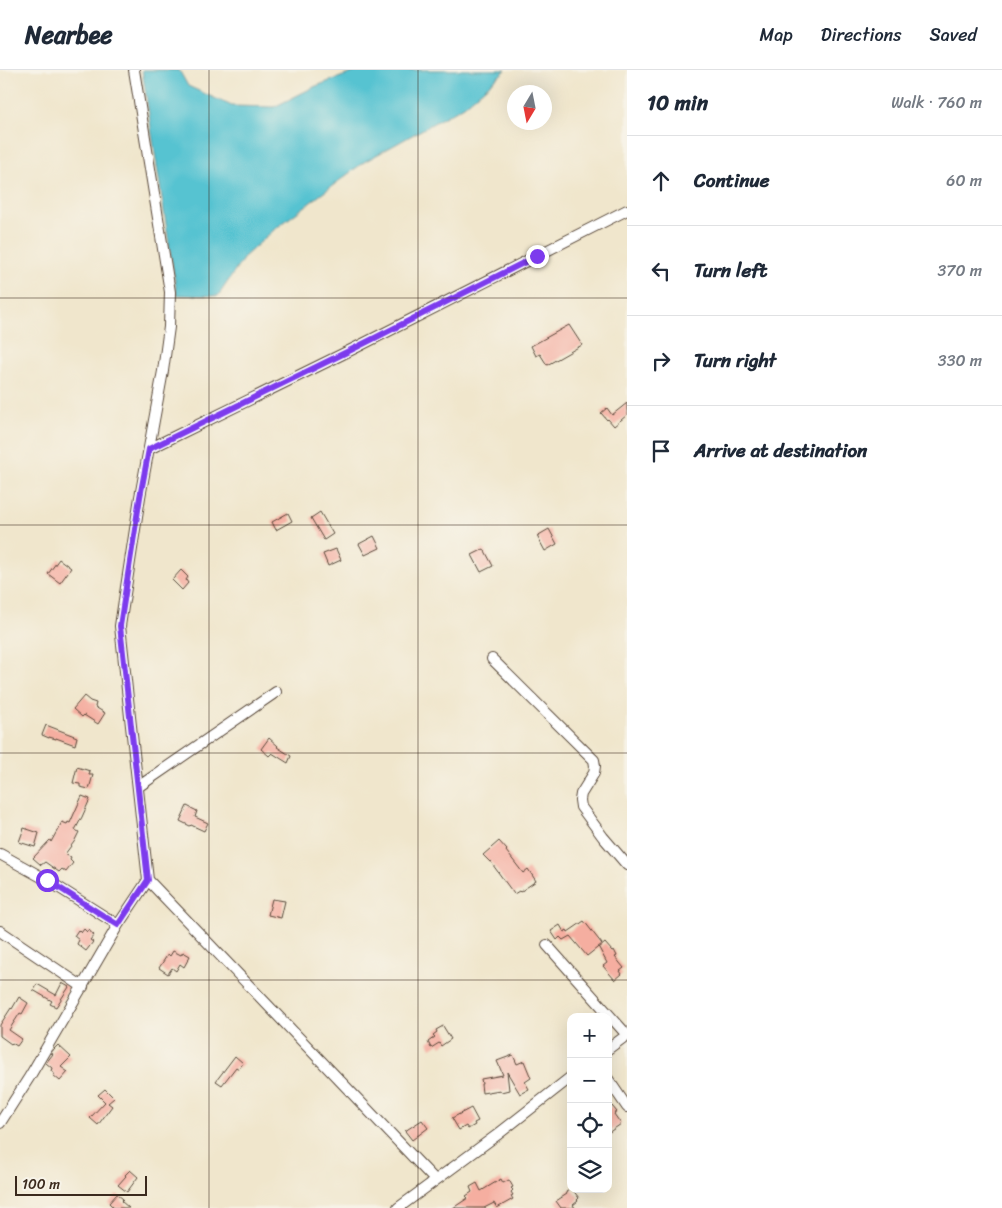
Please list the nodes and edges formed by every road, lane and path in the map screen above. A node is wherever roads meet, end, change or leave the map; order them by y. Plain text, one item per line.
1 (134, 70) edge
2 (627, 210) edge
3 (149, 449) junction
4 (492, 658) dead end
5 (276, 692) dead end
6 (138, 787) junction
7 (0, 854) edge
8 (627, 865) edge
9 (148, 880) junction
10 (118, 925) junction
11 (0, 931) edge
12 (547, 945) dead end
13 (83, 987) junction
14 (627, 1035) edge
15 (612, 1046) edge
16 (567, 1080) edge
17 (612, 1085) edge
18 (627, 1108) edge
19 (0, 1124) edge
20 (435, 1180) junction
21 (398, 1208) edge

1 - 3 street
2 - 3 street
3 - 6 street
4 - 8 street
5 - 6 street
6 - 9 street
7 - 10 street
9 - 10 street
9 - 20 street
10 - 13 street
11 - 13 street
12 - 14 street
13 - 19 street
14 - 15 street
16 - 20 street
17 - 18 street
20 - 21 street

